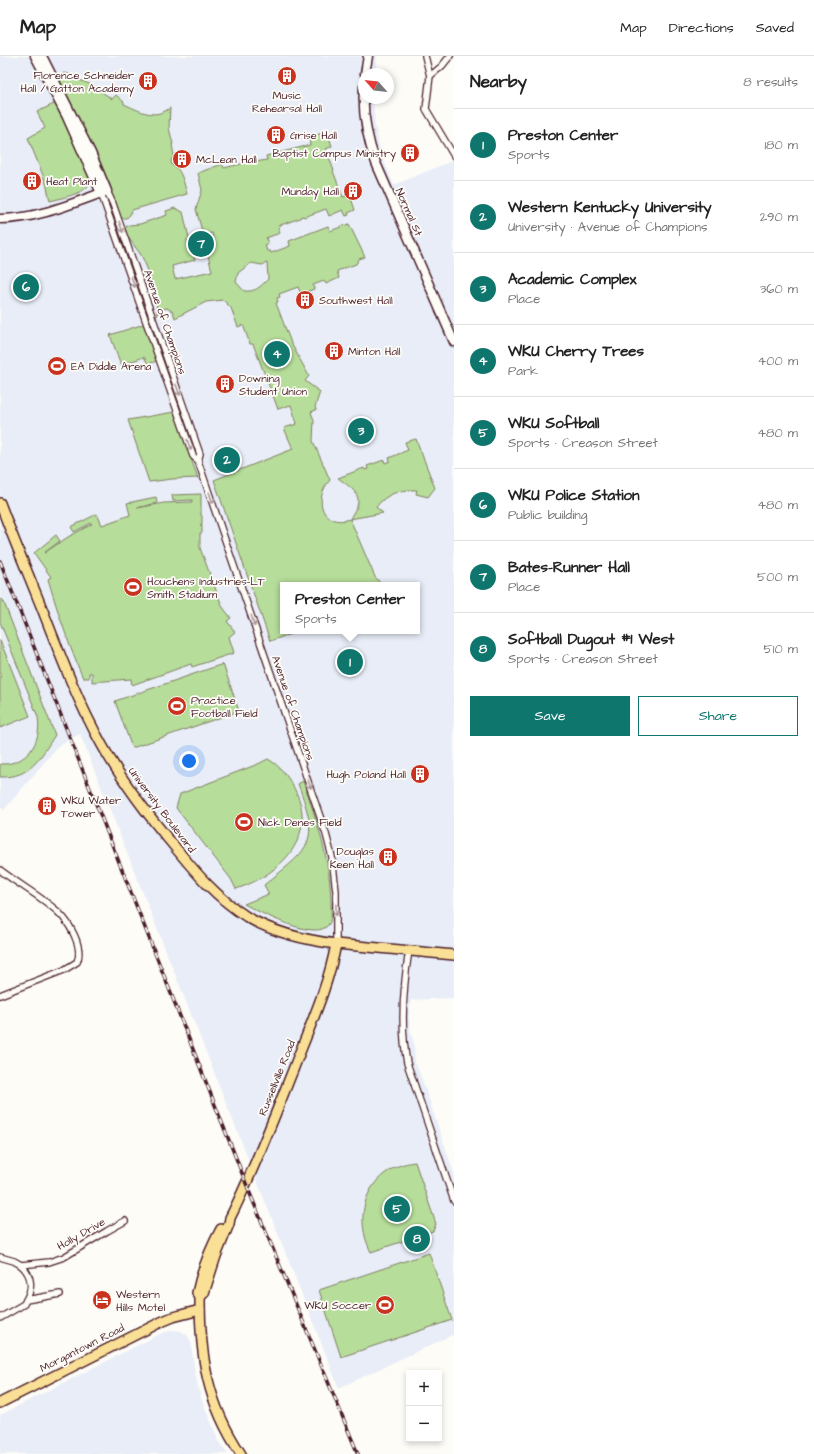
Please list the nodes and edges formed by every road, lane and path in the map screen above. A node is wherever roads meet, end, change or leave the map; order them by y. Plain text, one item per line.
1 (35, 56) edge
2 (42, 56) edge
3 (368, 56) edge
4 (426, 56) edge
5 (450, 56) edge
6 (366, 68) edge
7 (430, 76) junction
8 (364, 104) edge
9 (454, 156) edge
10 (104, 192) junction
11 (0, 219) edge
12 (454, 342) edge
13 (0, 504) edge
14 (0, 870) edge
15 (336, 944) junction
16 (408, 950) junction
17 (454, 955) edge
18 (0, 995) edge
19 (454, 1201) edge
20 (124, 1221) dead end
21 (0, 1257) edge
22 (21, 1265) junction
23 (60, 1294) dead end
24 (26, 1300) junction
25 (200, 1310) junction
26 (0, 1318) edge
27 (0, 1403) edge
28 (241, 1454) edge

1 - 10 street
2 - 10 street
3 - 6 street
4 - 7 street
5 - 7 street
7 - 9 street
8 - 12 street, Normal St
10 - 11 street
10 -> 15 street, Avenue of Champions
13 - 15 main road, University Boulevard
14 - 18 street
15 - 16 main road, University Boulevard
15 - 25 main road, Russellville Road
16 - 17 main road, University Boulevard
16 - 19 street
20 - 22 street, Holly Drive
21 - 22 street, Holly Drive
22 - 24 street
23 - 24 street
24 - 26 street
25 - 27 main road, Morgantown Road
25 - 28 main road, Russellville Road

